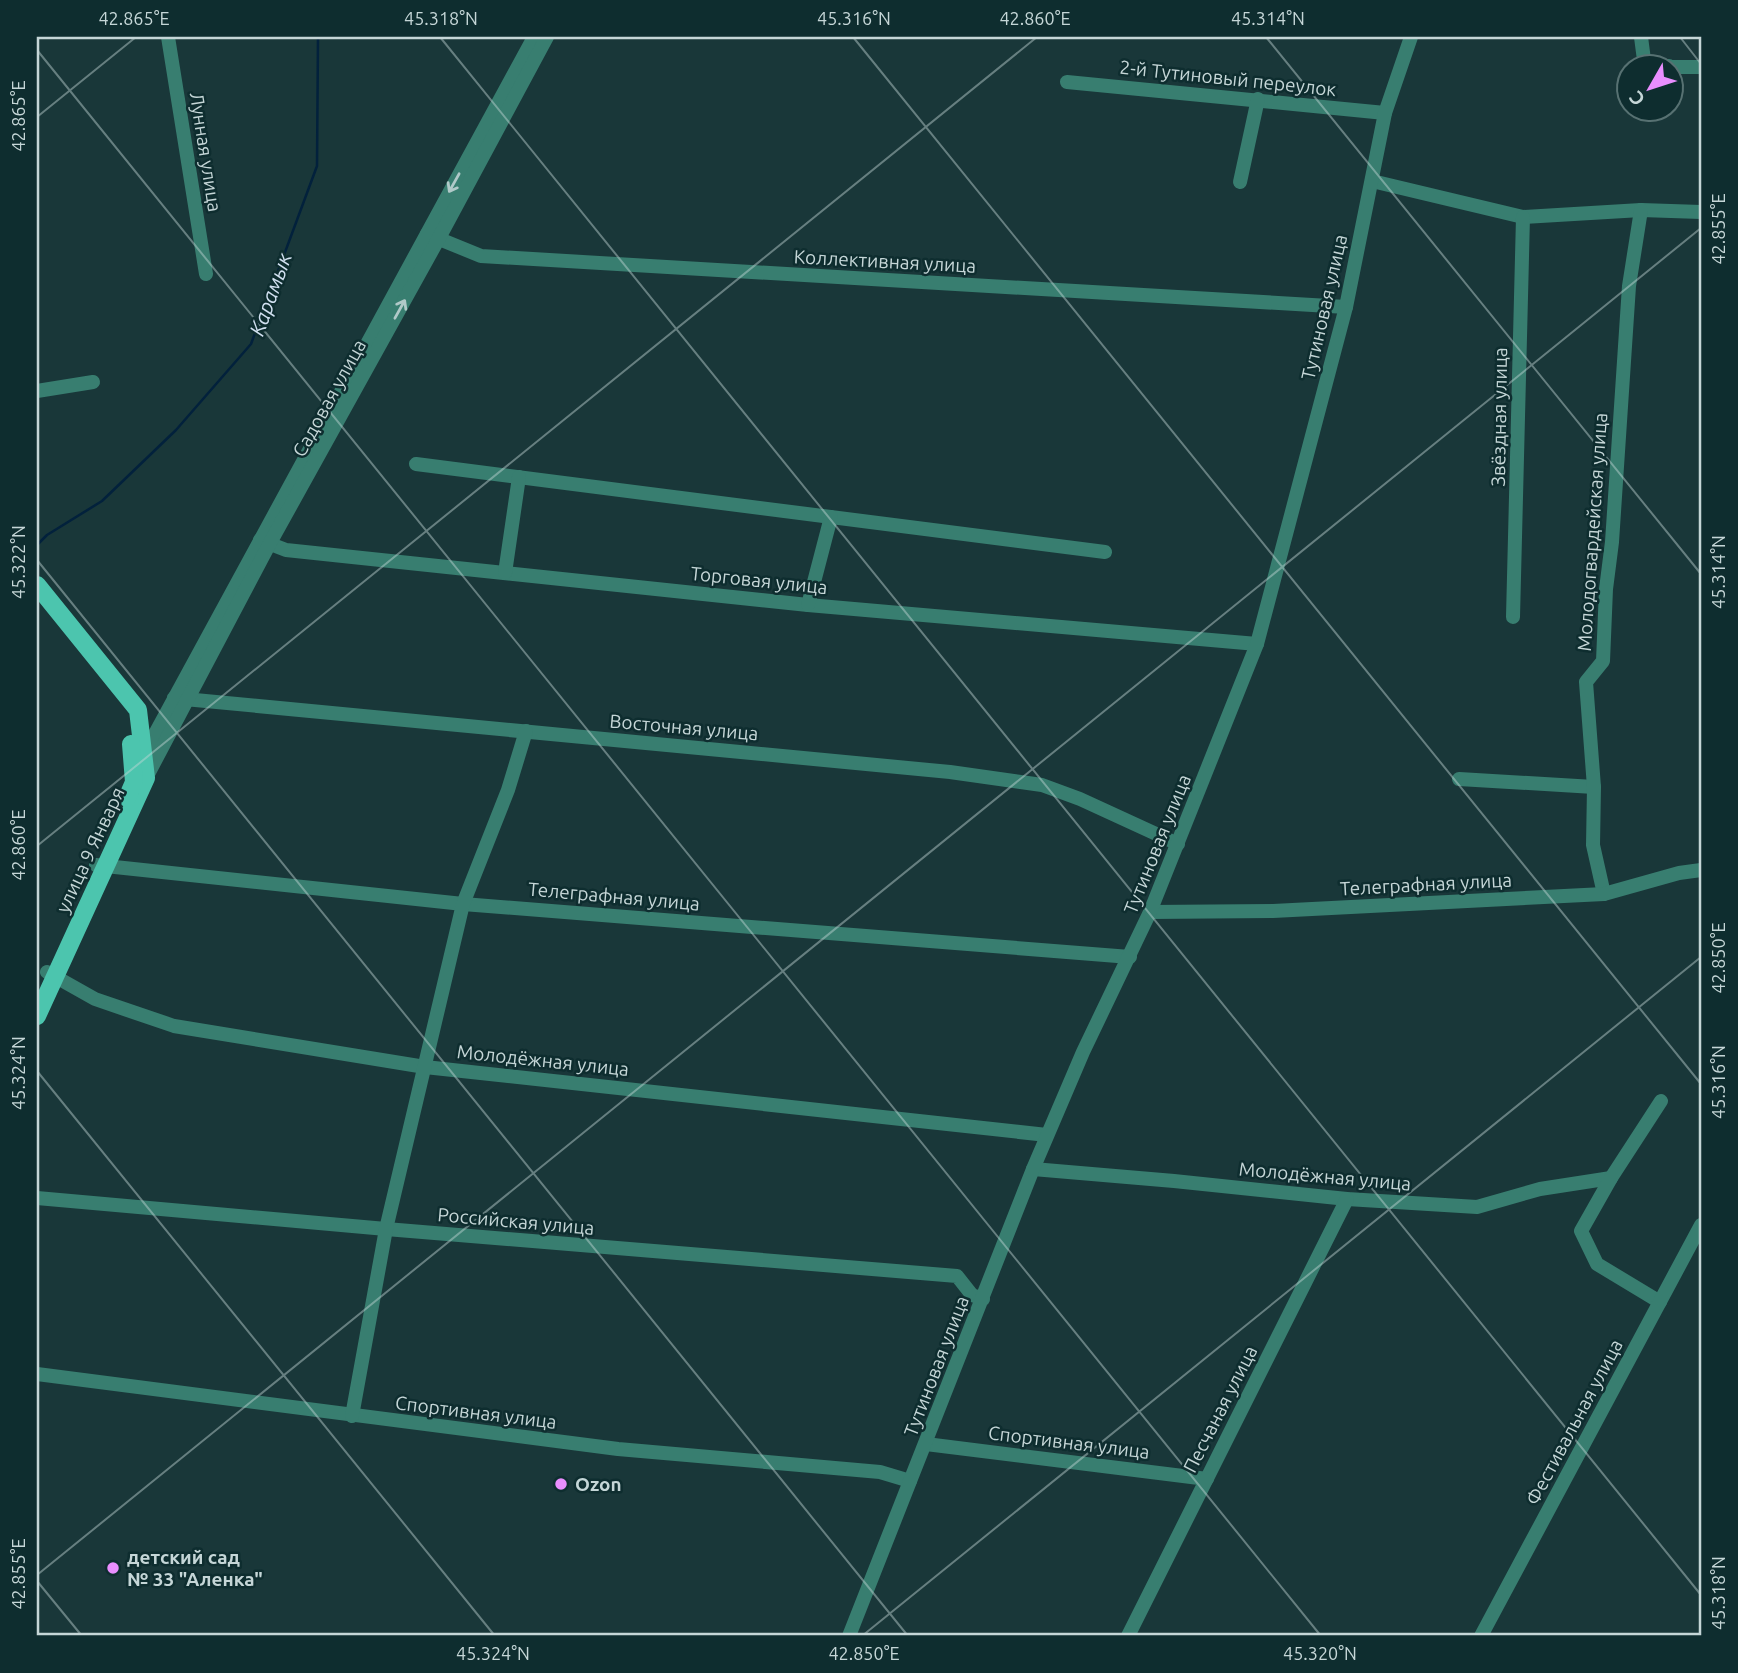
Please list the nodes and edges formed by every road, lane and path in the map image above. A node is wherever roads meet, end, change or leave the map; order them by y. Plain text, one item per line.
1 (168, 37) edge
2 (534, 37) edge
3 (547, 37) edge
4 (1411, 37) edge
5 (1067, 82) dead end
6 (1258, 100) junction
7 (1385, 113) junction
8 (1372, 181) junction
9 (1240, 182) dead end
10 (1641, 210) junction
11 (1701, 212) edge
12 (1523, 217) junction
13 (433, 236) junction
14 (206, 274) dead end
15 (1346, 307) junction
16 (93, 382) dead end
17 (37, 391) edge
18 (416, 464) dead end
19 (519, 477) junction
20 (831, 517) junction
21 (265, 541) junction
22 (1105, 552) dead end
23 (505, 573) junction
24 (37, 591) edge
25 (808, 605) junction
26 (1513, 617) dead end
27 (1257, 644) junction
28 (180, 698) junction
29 (526, 731) junction
30 (144, 757) junction
31 (1459, 779) dead end
32 (140, 780) junction
33 (1594, 786) junction
34 (1178, 845) junction
35 (101, 865) junction
36 (1701, 870) edge
37 (1604, 894) junction
38 (463, 904) junction
39 (1150, 912) junction
40 (1130, 957) junction
41 (51, 974) junction
42 (37, 994) edge
43 (37, 1016) edge
44 (425, 1067) junction
45 (1661, 1101) dead end
46 (1047, 1135) junction
47 (1033, 1169) junction
48 (1611, 1178) junction
49 (37, 1198) edge
50 (1347, 1199) junction
51 (1701, 1225) edge
52 (386, 1229) junction
53 (983, 1299) junction
54 (1660, 1302) junction
55 (37, 1374) edge
56 (352, 1416) junction
57 (926, 1444) junction
58 (1207, 1479) junction
59 (910, 1481) junction
60 (849, 1636) edge
61 (1128, 1636) edge
62 (1481, 1636) edge

1 - 14 street, Лунная улица
2 -> 13 street, Садовая улица
3 - 13 street, Садовая улица
4 - 7 street, Тутиновая улица
5 - 6 street, 2-й Тутиновый переулок
6 - 7 street, 2-й Тутиновый переулок
6 - 9 street
7 - 8 street, Тутиновая улица
8 - 12 street
8 - 15 street, Тутиновая улица
10 - 11 street
10 - 12 street
10 - 33 street, Молодогвардейская улица
12 - 26 street, Звёздная улица
13 - 15 street, Коллективная улица
13 - 21 street, Садовая улица
15 - 27 street, Тутиновая улица
16 - 17 street
18 - 19 street
19 - 20 street
19 - 23 street
20 - 22 street
20 - 25 street
21 - 23 street, Торговая улица
21 - 28 street, Садовая улица
23 - 25 street, Торговая улица
24 - 30 main road
24 - 32 main road
25 - 27 street, Торговая улица
27 - 34 street, Тутиновая улица
28 - 29 street, Восточная улица
28 - 30 street
28 - 32 street, Садовая улица
29 - 34 street, Восточная улица
29 - 38 street
30 - 32 main road
31 - 33 street
32 - 35 main road, улица 9 Января
33 - 37 street, Молодогвардейская улица
34 - 39 street, Тутиновая улица
35 - 38 street, Телеграфная улица
35 - 41 main road, улица 9 Января
36 - 37 street, Телеграфная улица
37 - 39 street, Телеграфная улица
38 - 40 street, Телеграфная улица
38 - 44 street
39 - 40 street, Тутиновая улица
40 - 46 street, Тутиновая улица
41 - 42 main road, улица 9 Января
41 - 43 main road, улица 9 Января
41 - 44 street, Молодёжная улица
44 - 46 street, Молодёжная улица
44 - 52 street
45 - 48 street
46 - 47 street, Тутиновая улица
47 - 50 street, Молодёжная улица
47 - 53 street, Тутиновая улица
48 - 50 street, Молодёжная улица
48 - 54 street
49 - 52 street, Российская улица
50 - 58 street, Песчаная улица
51 - 54 street, Фестивальная улица
52 - 53 street, Российская улица
52 - 56 street
53 - 57 street, Тутиновая улица
54 - 62 street, Фестивальная улица
55 - 56 street, Спортивная улица
56 - 59 street, Спортивная улица
57 - 58 street, Спортивная улица
57 - 59 street, Тутиновая улица
58 - 61 street, Песчаная улица
59 - 60 street, Тутиновая улица

